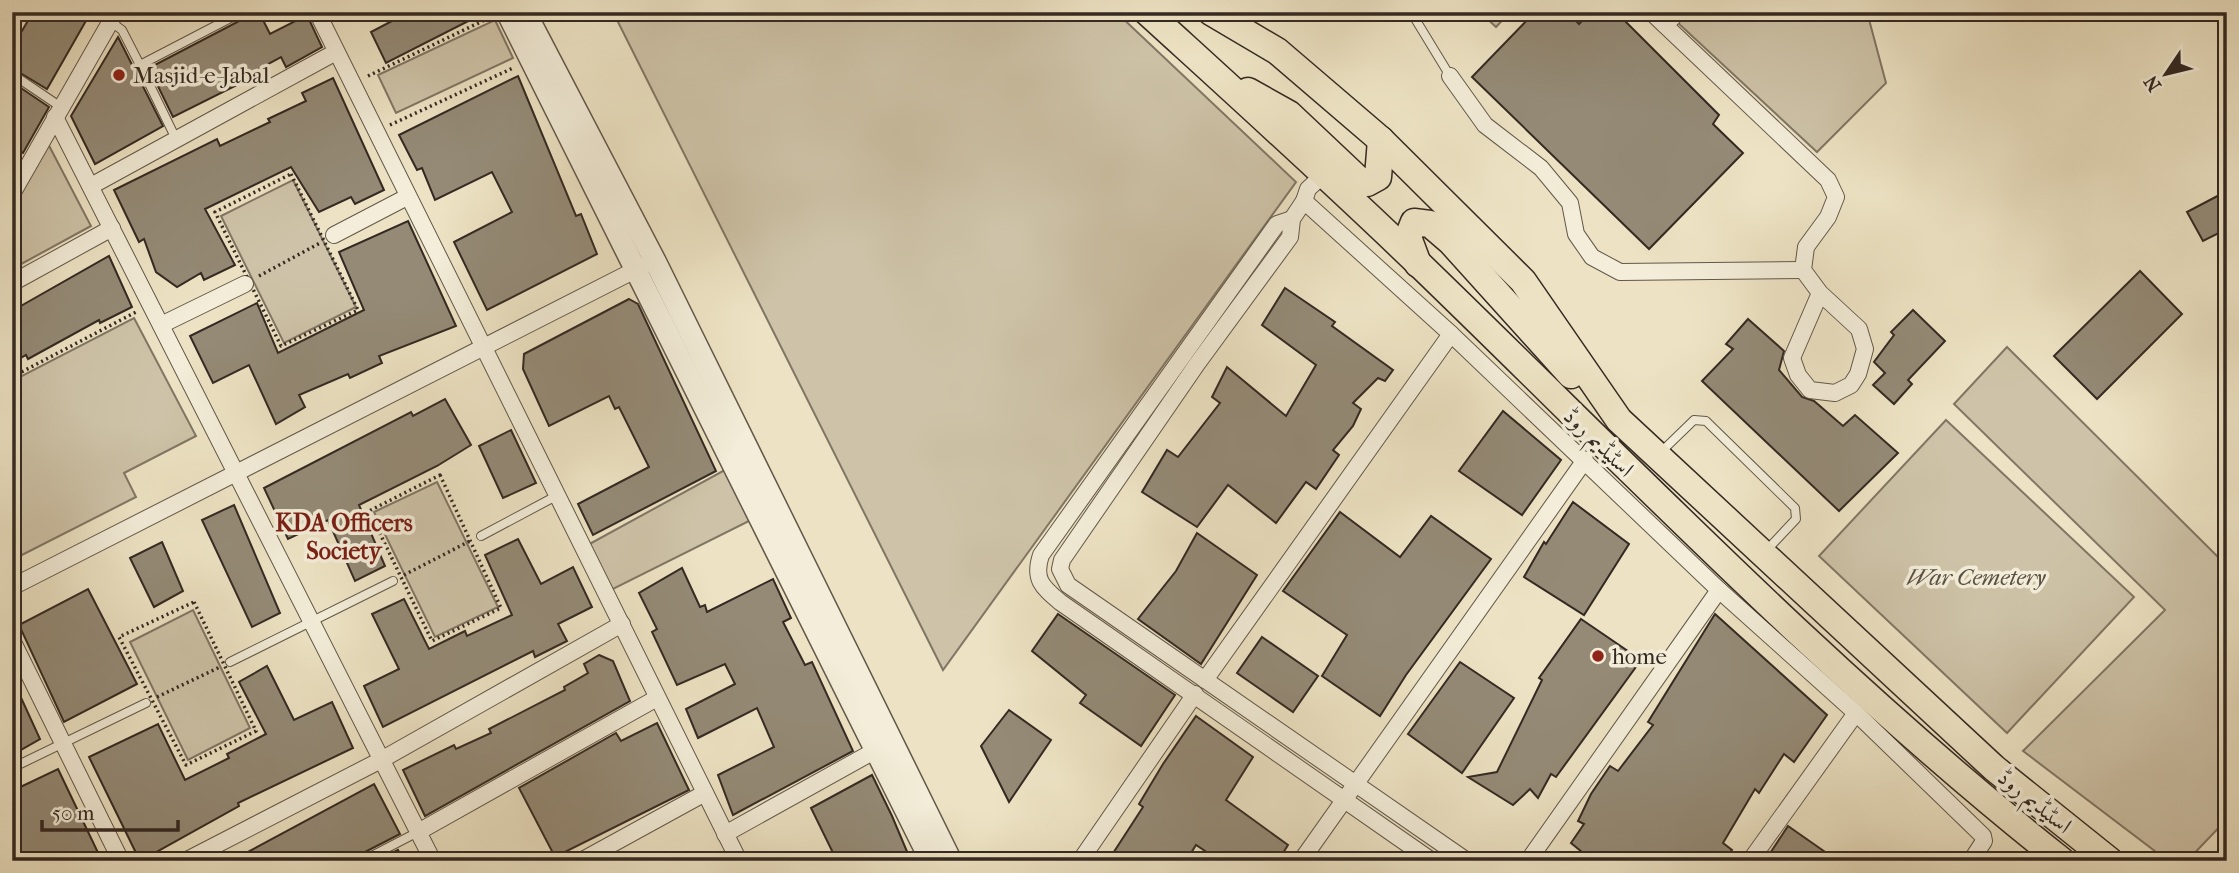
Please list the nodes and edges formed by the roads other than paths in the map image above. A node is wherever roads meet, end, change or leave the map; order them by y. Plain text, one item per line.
1 (242, 12) edge
2 (317, 12) edge
3 (1147, 12) edge
4 (1211, 12) edge
5 (1411, 12) edge
6 (1651, 12) edge
7 (1678, 12) edge
8 (503, 13) edge
9 (113, 17) edge
10 (524, 24) edge
11 (1665, 25) junction
12 (337, 52) junction
13 (140, 65) junction
14 (1208, 67) junction
15 (12, 74) edge
16 (1450, 76) joint
17 (58, 112) junction
18 (177, 139) junction
19 (1381, 140) junction
20 (1323, 175) junction
21 (91, 186) junction
22 (12, 194) edge
23 (407, 197) junction
24 (1304, 201) junction
25 (1292, 219) junction
26 (111, 228) junction
27 (329, 238) road end
28 (1418, 264) junction
29 (645, 265) junction
30 (1802, 270) junction
31 (12, 283) edge
32 (247, 283) road end
33 (1820, 293) junction
34 (161, 325) junction
35 (1451, 334) junction
36 (483, 348) junction
37 (1619, 419) junction
38 (1658, 454) junction
39 (1585, 460) junction
40 (236, 472) junction
41 (558, 495) junction
42 (481, 536) road end
43 (1764, 554) junction
44 (396, 579) road end
45 (12, 587) edge
46 (1719, 590) junction
47 (312, 622) junction
48 (622, 624) junction
49 (12, 640) edge
50 (227, 664) road end
51 (1205, 680) junction
52 (1195, 694) junction
53 (657, 698) junction
54 (148, 701) road end
55 (1856, 713) junction
56 (62, 743) junction
57 (876, 750) junction
58 (382, 760) junction
59 (12, 768) edge
60 (1358, 783) junction
61 (705, 793) junction
62 (1346, 801) junction
63 (418, 832) junction
64 (725, 834) junction
65 (121, 861) edge
66 (185, 861) edge
67 (362, 861) edge
68 (433, 861) edge
69 (581, 861) edge
70 (739, 861) edge
71 (931, 861) edge
72 (951, 861) edge
73 (1080, 861) edge
74 (1301, 861) edge
75 (1432, 861) edge
76 (1467, 861) edge
77 (1528, 861) edge
78 (1750, 861) edge
79 (1971, 861) edge
80 (2062, 861) edge
81 (2110, 861) edge

1 - 13 lane
2 - 12 street
3 - 14 main road, اسٹیڈیم روڈ
4 - 19 main road, اسٹیڈیم روڈ
5 - 16 lane
6 - 11 street
7 - 11 street
8 - 10 street
9 - 13 lane
9 - 17 street
10 - 29 street
10 - 29 street
11 - 30 street
12 - 18 street
12 - 23 street
13 - 18 lane
14 - 19 main road
14 - 20 main road, اسٹیڈیم روڈ
15 - 17 lane
16 - 30 street
17 - 21 street
17 - 22 street
18 - 21 street
19 - 37 main road, اسٹیڈیم روڈ
20 - 24 street
20 - 28 main road, اسٹیڈیم روڈ
21 - 26 street
23 - 27 street
23 - 36 street
24 - 25 street
24 - 35 street
25 - 51 street
25 - 52 street
26 - 31 street
26 - 34 street
28 - 37 main road
28 - 80 main road, اسٹیڈیم روڈ
29 - 36 street
29 - 57 street
29 - 72 street
30 - 33 street
32 - 34 street
33 - 33 street
34 - 40 street
35 - 39 street
35 - 51 street
36 - 40 street
36 - 41 street
37 - 38 main road, اسٹیڈیم روڈ
38 - 43 main road, اسٹیڈیم روڈ
38 - 43 lane
39 - 46 street
39 - 60 street
40 - 45 street
40 - 47 street
41 - 42 lane
41 - 48 street
43 - 81 main road, اسٹیڈیم روڈ
44 - 47 lane
46 - 55 street
46 - 77 street
47 - 50 lane
47 - 58 street
48 - 53 street
48 - 58 street
49 - 56 street
51 - 60 street
52 - 62 street
52 - 73 street
53 - 61 street
53 - 63 street
54 - 56 lane
55 - 78 street
55 - 79 street
56 - 59 lane
56 - 65 street
57 - 64 street
57 - 71 street
58 - 63 street
58 - 66 street
60 - 62 street
60 - 76 street
61 - 64 street
61 - 69 street
62 - 74 street
62 - 75 street
63 - 67 lane
63 - 68 street
64 - 70 street

